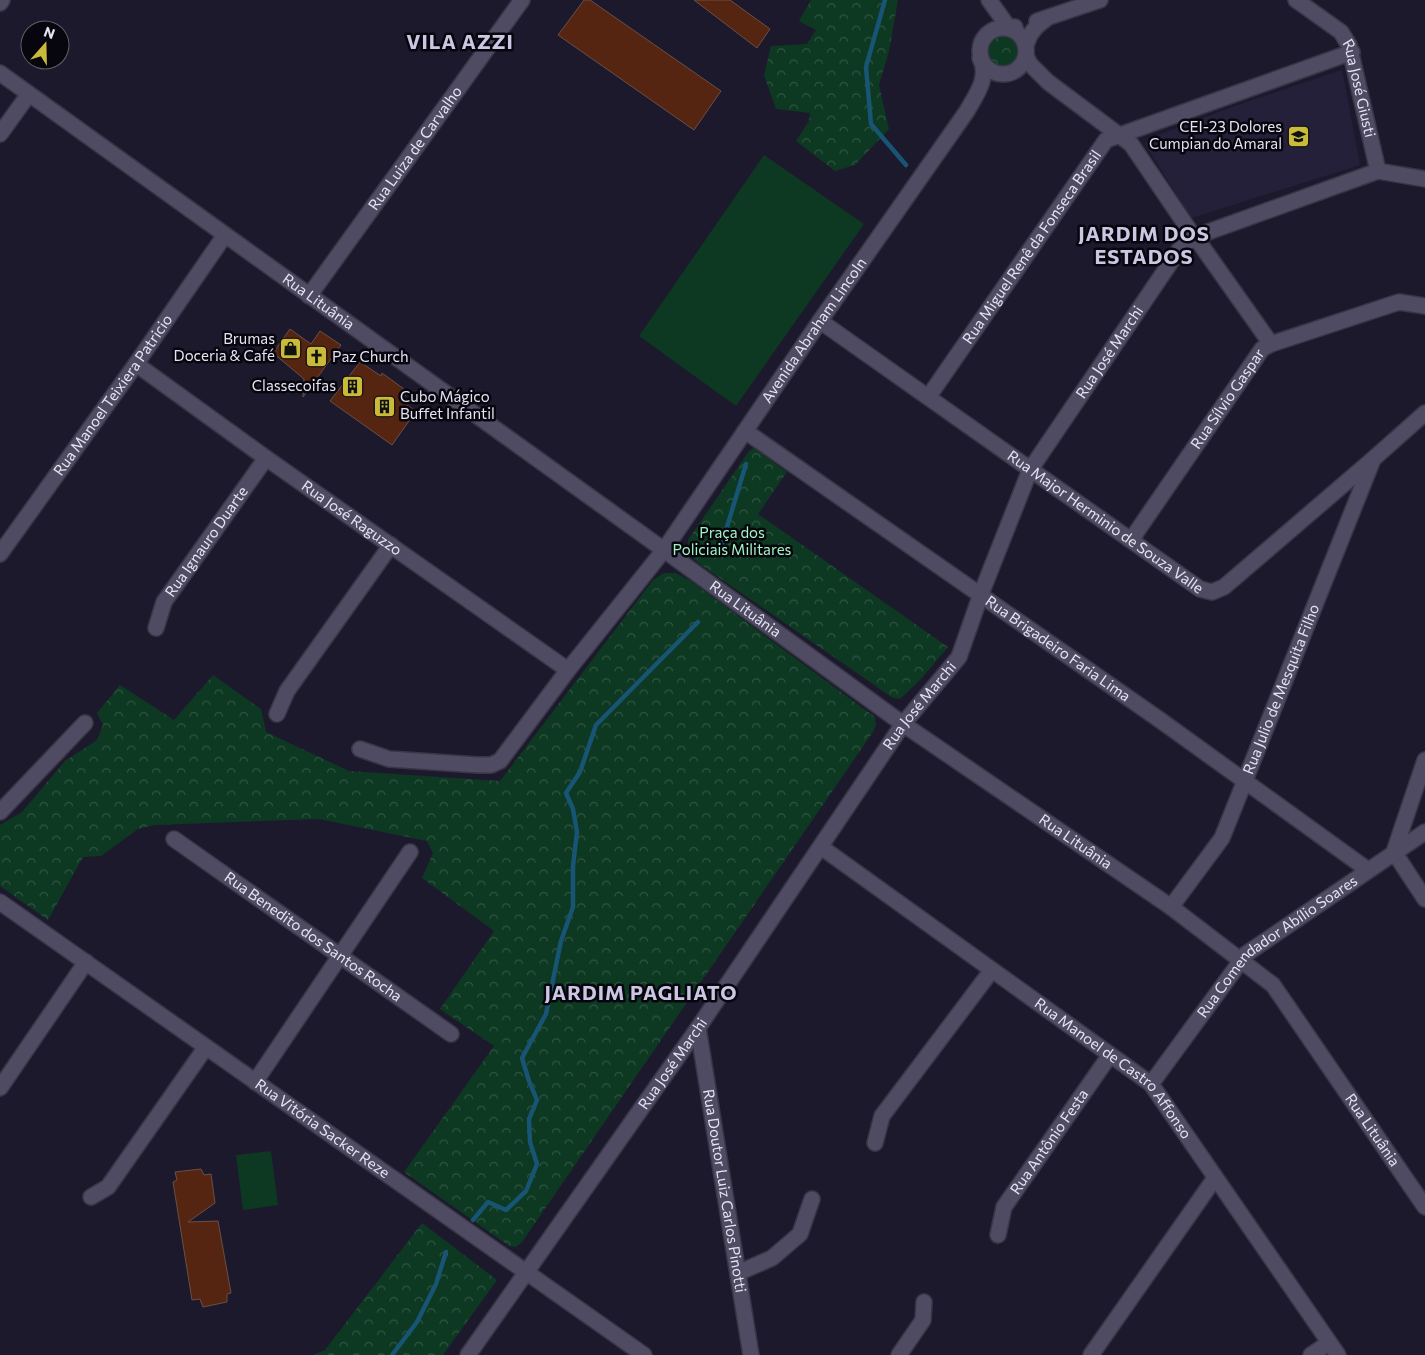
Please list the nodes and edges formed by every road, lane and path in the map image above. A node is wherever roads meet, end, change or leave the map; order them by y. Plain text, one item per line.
1 (522, 0) edge
2 (1100, 0) edge
3 (1296, 0) edge
4 (990, 1) edge
5 (1046, 18) junction
6 (1009, 28) junction
7 (986, 35) junction
8 (1026, 51) junction
9 (1352, 52) junction
10 (982, 61) junction
11 (0, 73) edge
12 (1008, 74) junction
13 (1048, 82) junction
14 (29, 94) junction
15 (966, 111) junction
16 (0, 134) edge
17 (1121, 136) junction
18 (1378, 171) junction
19 (1425, 179) edge
20 (225, 235) junction
21 (1194, 237) junction
22 (309, 296) junction
23 (1425, 306) edge
24 (820, 321) junction
25 (1271, 344) junction
26 (136, 364) junction
27 (929, 396) junction
28 (1425, 413) edge
29 (745, 431) junction
30 (266, 458) junction
31 (1372, 460) junction
32 (1030, 470) junction
33 (1328, 498) junction
34 (1352, 512) junction
35 (1130, 540) junction
36 (391, 545) junction
37 (664, 550) junction
38 (0, 554) edge
39 (981, 594) junction
40 (156, 628) dead end
41 (568, 670) junction
42 (277, 714) dead end
43 (85, 723) dead end
44 (903, 724) junction
45 (360, 749) dead end
46 (1422, 767) edge
47 (1246, 781) junction
48 (1425, 796) edge
49 (0, 812) edge
50 (1425, 832) edge
51 (174, 838) dead end
52 (821, 847) junction
53 (410, 852) dead end
54 (1394, 852) junction
55 (1368, 870) junction
56 (1425, 899) edge
57 (0, 902) edge
58 (1171, 907) junction
59 (340, 956) junction
60 (1241, 961) junction
61 (86, 962) junction
62 (992, 970) junction
63 (698, 1028) junction
64 (451, 1034) dead end
65 (206, 1047) junction
66 (1110, 1055) junction
67 (255, 1082) junction
68 (1151, 1084) junction
69 (0, 1088) edge
70 (875, 1143) dead end
71 (1215, 1178) junction
72 (91, 1197) dead end
73 (812, 1199) dead end
74 (1425, 1207) edge
75 (998, 1235) dead end
76 (526, 1272) junction
77 (738, 1273) junction
78 (924, 1302) dead end
79 (1334, 1349) edge
80 (468, 1355) edge
81 (644, 1355) edge
82 (752, 1355) edge
83 (899, 1355) edge
84 (1091, 1355) edge
85 (1311, 1355) edge

1 - 22 street, Rua Luiza de Carvalho
2 - 5 street
3 - 9 street, Rua José Giusti
4 - 6 street
4 - 7 street
5 - 6 street
5 - 8 street
6 - 7 street
6 - 8 street
7 - 10 street
8 - 12 street
8 - 13 street
9 - 17 street, Rua Miguel Renê da Fonseca Brasil
9 - 18 street, Rua José Giusti
10 - 12 street
10 - 15 street, Avenida Abraham Lincoln
11 - 14 street, Rua Lituânia
12 - 13 street
12 - 15 street, Avenida Abraham Lincoln
13 - 17 street
14 - 16 street
14 - 20 street, Rua Lituânia
15 - 24 street, Avenida Abraham Lincoln
17 - 21 street
17 - 27 street, Rua Miguel Renê da Fonseca Brasil
18 - 19 street, Rua José Marchi
18 - 21 street, Rua José Marchi
20 - 22 street, Rua Lituânia
20 - 26 street, Rua Manoel Teixiera Patricio
21 - 25 street
21 - 32 street, Rua José Marchi
22 - 37 street, Rua Lituânia
23 - 25 street, Rua Sílvio Gaspar
24 - 27 street, Rua Major Herminio de Souza Valle
24 - 29 street, Avenida Abraham Lincoln
25 - 35 street, Rua Sílvio Gaspar
26 - 30 street, Rua José Raguzzo
26 - 38 street, Rua Manoel Teixiera Patricio
27 - 32 street, Rua Major Herminio de Souza Valle
28 - 31 street, Rua Major Herminio de Souza Valle
29 - 37 street, Avenida Abraham Lincoln
29 - 39 street, Rua Brigadeiro Faria Lima
30 - 36 street, Rua José Raguzzo
30 - 40 street, Rua Ignauro Duarte
31 - 33 street, Rua Major Herminio de Souza Valle
31 - 34 street, Rua Julio de Mesquita Filho
32 - 35 street, Rua Major Herminio de Souza Valle
32 - 39 street, Rua José Marchi
33 - 34 street
33 - 35 street, Rua Major Herminio de Souza Valle
34 - 47 street, Rua Julio de Mesquita Filho
36 - 41 street, Rua José Raguzzo
36 - 42 street
37 - 41 street, Avenida Abraham Lincoln
37 - 44 street, Rua Lituânia
39 - 44 street, Rua José Marchi
39 - 47 street, Rua Brigadeiro Faria Lima
41 - 45 street, Avenida Abraham Lincoln
43 - 49 street
44 - 52 street, Rua José Marchi
44 - 58 street, Rua Lituânia
46 - 48 street
46 - 54 street
47 - 55 street, Rua Brigadeiro Faria Lima
47 - 58 street, Rua Julio de Mesquita Filho
50 - 54 street, Rua Comendador Abílio Soares
51 - 59 street, Rua Benedito dos Santos Rocha
52 - 62 street, Rua Manoel de Castro Affonso
52 - 63 street, Rua José Marchi
53 - 59 street
54 - 55 street, Rua Comendador Abílio Soares
54 - 56 street
55 - 60 street, Rua Comendador Abílio Soares
57 - 61 street, Rua Vitória Sacker Reze
58 - 60 street, Rua Lituânia
59 - 64 street, Rua Benedito dos Santos Rocha
59 - 67 street
60 - 68 street, Rua Comendador Abílio Soares
60 - 74 street, Rua Lituânia
61 - 65 street, Rua Vitória Sacker Reze
61 - 69 street
62 - 66 street, Rua Manoel de Castro Affonso
62 - 70 street
63 - 76 street, Rua José Marchi
63 - 77 street, Rua Doutor Luiz Carlos Pinotti
65 - 67 street, Rua Vitória Sacker Reze
65 - 72 street
66 - 68 street, Rua Manoel de Castro Affonso
66 - 75 street, Rua Antônio Festa
67 - 76 street, Rua Vitória Sacker Reze
68 - 71 street, Rua Manoel de Castro Affonso
71 - 79 street, Rua Manoel de Castro Affonso
71 - 84 street
73 - 77 street
76 - 80 street, Rua José Marchi
76 - 81 street, Rua Vitória Sacker Reze
77 - 82 street, Rua Doutor Luiz Carlos Pinotti
78 - 83 street
79 - 85 street

